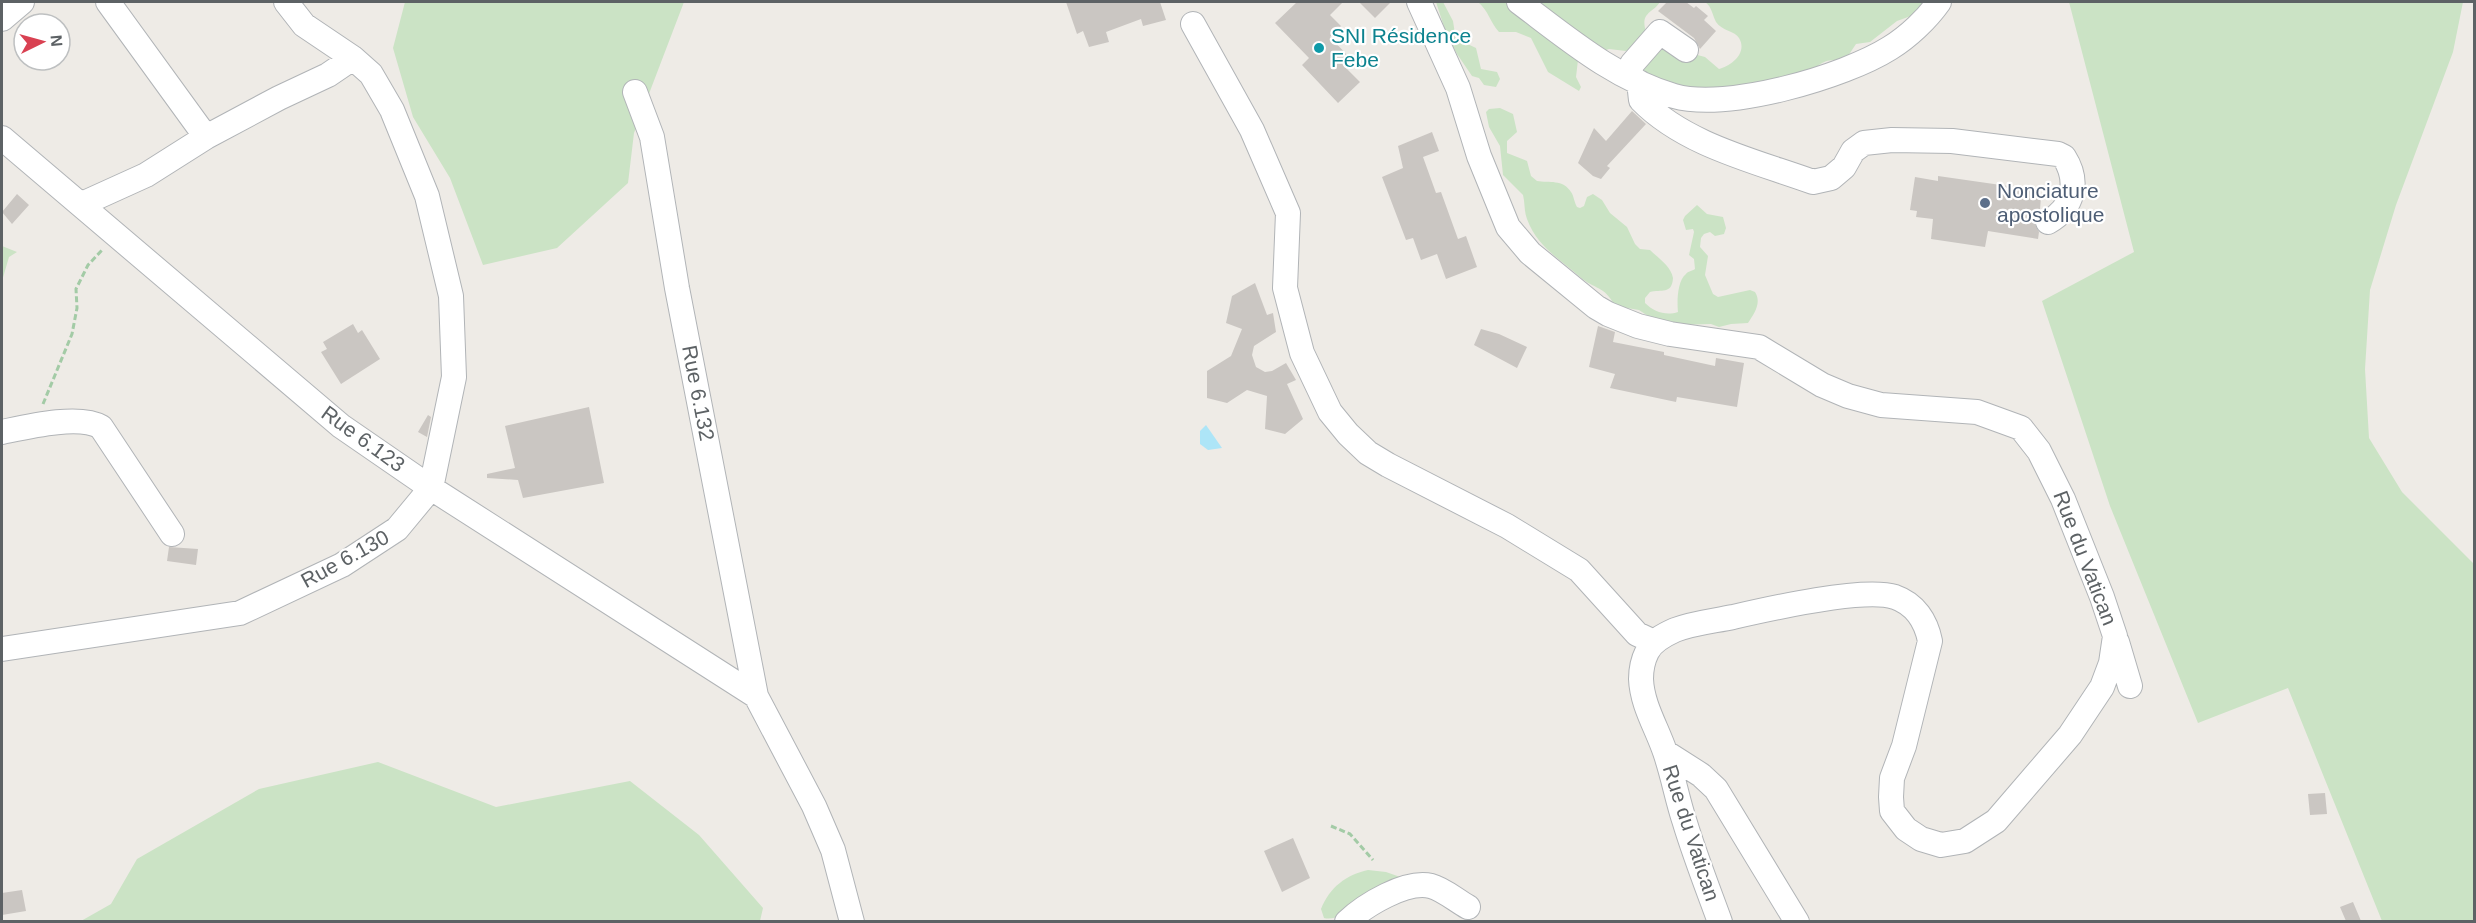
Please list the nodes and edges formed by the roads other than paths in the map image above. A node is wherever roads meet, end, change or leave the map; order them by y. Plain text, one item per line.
1 (22, 2) edge
2 (108, 2) edge
3 (286, 2) edge
4 (1419, 2) edge
5 (1519, 2) edge
6 (1939, 2) edge
7 (2, 19) edge
8 (1192, 24) dead end
9 (1686, 50) dead end
10 (353, 58) junction
11 (1634, 80) junction
12 (635, 92) dead end
13 (206, 137) junction
14 (2, 138) edge
15 (82, 204) junction
16 (2048, 222) dead end
17 (2, 432) edge
18 (431, 488) junction
19 (172, 534) dead end
20 (2115, 636) junction
21 (1654, 642) junction
22 (2, 649) edge
23 (2130, 686) dead end
24 (756, 696) junction
25 (1665, 752) junction
26 (1468, 907) dead end
27 (852, 921) edge
28 (1347, 921) edge
29 (1720, 921) edge
30 (1797, 921) edge

1 - 7 street
2 - 13 street
3 - 10 street, Rue 6.130
4 - 20 street, Rue du Vatican
5 - 11 street
6 - 11 street
8 - 21 street
9 - 11 street
10 - 13 street
10 - 18 street, Rue 6.130
11 - 16 street
12 - 24 street, Rue 6.132
13 - 15 street
14 - 15 street, Rue 6.123
15 - 18 street, Rue 6.123
17 - 19 street
18 - 22 street, Rue 6.130
18 - 24 street, Rue 6.123
20 - 21 street, Rue du Vatican
20 - 23 street
21 - 25 street, Rue du Vatican
24 - 27 street
25 - 29 street, Rue du Vatican
25 - 30 street
26 - 28 street

